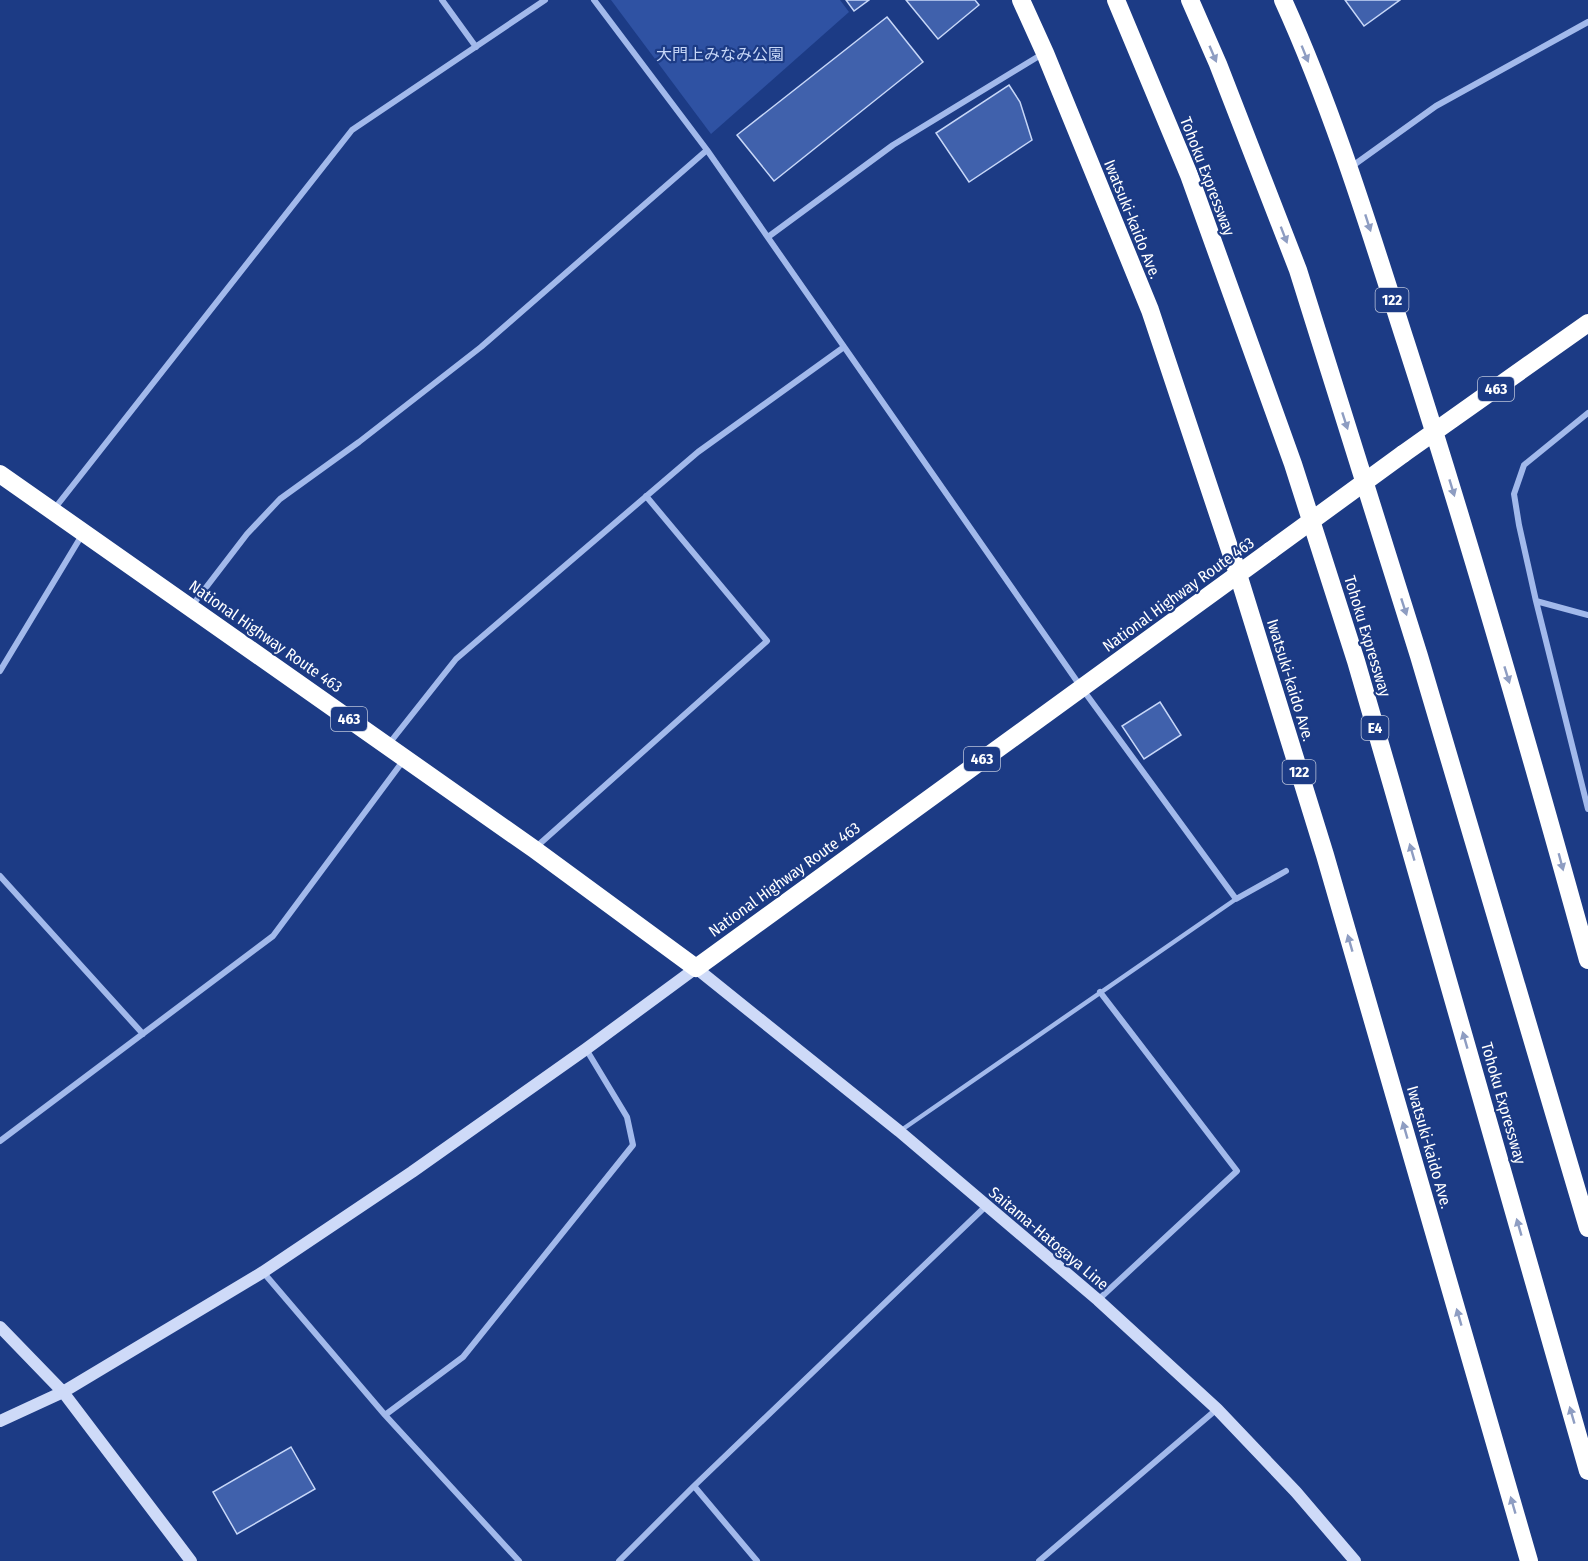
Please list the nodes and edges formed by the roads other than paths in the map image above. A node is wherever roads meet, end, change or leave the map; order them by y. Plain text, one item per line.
1 (442, 0) edge
2 (545, 0) edge
3 (594, 0) edge
4 (1021, 0) edge
5 (1116, 0) edge
6 (1190, 0) edge
7 (1283, 0) edge
8 (1588, 22) edge
9 (476, 47) junction
10 (1045, 53) junction
11 (707, 150) junction
12 (1350, 168) junction
13 (768, 237) junction
14 (1588, 323) edge
15 (844, 347) junction
16 (1588, 413) edge
17 (1435, 432) junction
18 (0, 474) edge
19 (646, 495) junction
20 (54, 510) junction
21 (84, 532) junction
22 (1238, 574) junction
23 (1536, 601) junction
24 (190, 607) junction
25 (1588, 615) edge
26 (0, 670) edge
27 (1081, 687) junction
28 (387, 746) junction
29 (405, 758) junction
30 (1588, 808) edge
31 (534, 849) junction
32 (1286, 872) dead end
33 (0, 876) edge
34 (1236, 899) junction
35 (1588, 960) edge
36 (696, 968) junction
37 (1100, 992) junction
38 (143, 1034) junction
39 (586, 1049) junction
40 (899, 1131) junction
41 (0, 1141) edge
42 (986, 1206) junction
43 (1588, 1228) edge
44 (263, 1272) junction
45 (1098, 1300) junction
46 (0, 1327) edge
47 (63, 1392) junction
48 (1217, 1409) junction
49 (385, 1415) junction
50 (0, 1421) edge
51 (1588, 1471) edge
52 (693, 1486) junction
53 (191, 1561) edge
54 (519, 1561) edge
55 (619, 1561) edge
56 (757, 1561) edge
57 (1039, 1561) edge
58 (1355, 1561) edge
59 (1529, 1561) edge

1 - 9 street
2 - 9 street
3 - 11 street
4 - 10 highway, Iwatsuki-kaido Ave. / 122
51 -> 5 highway, Tohoku Expressway / E4
6 -> 43 highway
7 -> 12 highway, 122
8 - 12 street
9 - 20 street
10 - 13 street
10 - 22 highway, Iwatsuki-kaido Ave. / 122
11 - 13 street
11 - 24 street
12 -> 17 highway, 122
13 - 15 street
14 - 17 highway, National Highway Route 463 / 463
15 - 19 street
15 - 27 street
16 - 23 street
17 - 22 highway, National Highway Route 463 / 463, bridge
17 -> 35 highway, 122
18 - 20 highway, National Highway Route 463 / 463
19 - 28 street
19 - 31 street
20 - 21 highway, National Highway Route 463 / 463
21 - 24 highway, National Highway Route 463 / 463
21 - 26 street
22 - 27 highway, National Highway Route 463 / 463
59 -> 22 highway, Iwatsuki-kaido Ave. / 122
23 - 25 street
23 - 30 street
24 - 28 highway, National Highway Route 463 / 463
27 - 34 street
27 - 36 highway, National Highway Route 463 / 463
28 - 29 highway, National Highway Route 463 / 463
29 - 31 highway, National Highway Route 463 / 463
29 - 38 street
31 - 36 highway, National Highway Route 463 / 463
32 - 34 street
33 - 38 street
34 - 37 lane
36 - 39 street
36 - 40 street, Saitama-Hatogaya Line
37 - 40 lane
37 - 45 street
38 - 41 street
39 - 44 street
39 - 49 street
40 - 42 street, Saitama-Hatogaya Line
42 - 45 street, Saitama-Hatogaya Line
42 - 52 street
44 - 47 street
44 - 49 street
45 - 48 street, Saitama-Hatogaya Line
46 - 47 street
47 - 50 street
47 - 53 street
48 - 57 street
48 - 58 street, Saitama-Hatogaya Line
49 - 54 street
52 - 55 street
52 - 56 street

